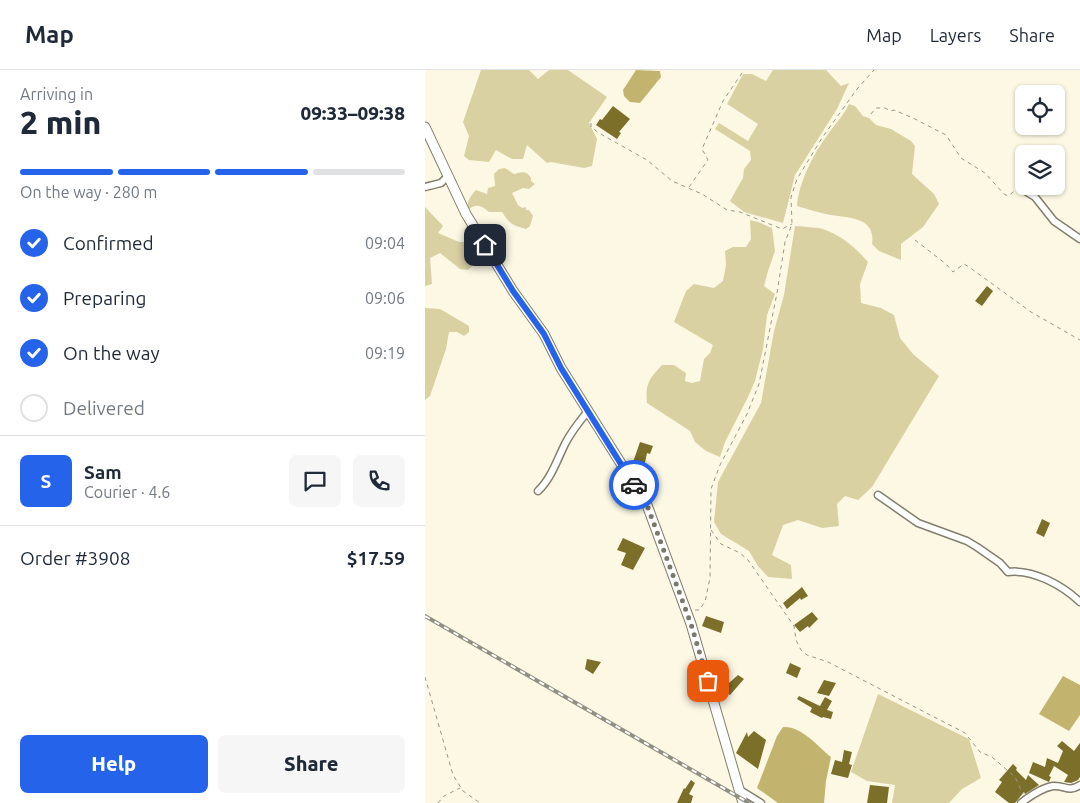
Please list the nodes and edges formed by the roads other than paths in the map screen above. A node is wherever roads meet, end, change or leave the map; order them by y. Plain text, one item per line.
1 (425, 127) edge
2 (448, 176) junction
3 (425, 187) edge
4 (1032, 195) edge
5 (1080, 239) edge
6 (588, 411) junction
7 (538, 492) dead end
8 (878, 495) dead end
9 (1080, 602) edge
10 (1080, 785) edge
11 (740, 790) junction
12 (1024, 801) edge
13 (743, 803) edge
14 (761, 803) edge

1 - 2 main road
2 - 3 street
2 - 6 main road
4 - 5 street
6 - 7 street
6 - 11 main road
8 - 9 street
10 - 12 street
11 - 13 main road
11 - 14 street

